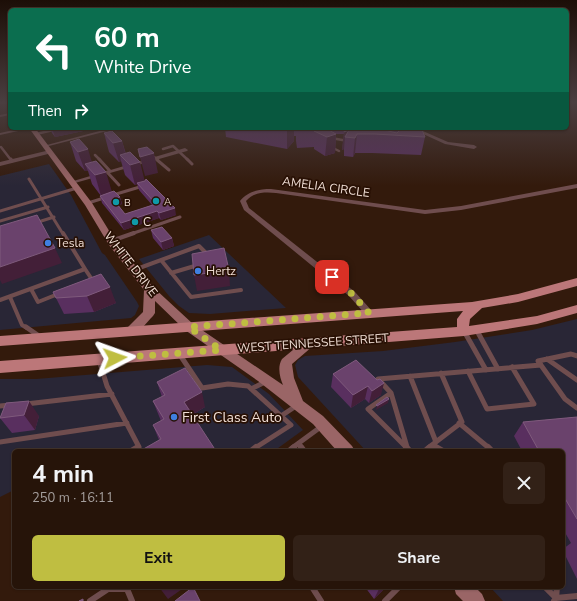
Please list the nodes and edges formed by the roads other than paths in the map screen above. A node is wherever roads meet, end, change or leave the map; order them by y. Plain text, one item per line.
1 (33, 130) edge
2 (110, 130) edge
3 (416, 130) edge
4 (0, 134) edge
5 (330, 138) edge
6 (351, 141) edge
7 (326, 144) edge
8 (2, 147) dead end
9 (474, 147) dead end
10 (163, 148) dead end
11 (47, 149) junction
12 (182, 151) junction
13 (340, 151) dead end
14 (95, 155) dead end
15 (154, 157) junction
16 (12, 161) junction
17 (0, 164) edge
18 (192, 164) dead end
19 (169, 170) dead end
20 (108, 172) junction
21 (29, 179) dead end
22 (75, 185) junction
23 (119, 185) dead end
24 (145, 185) edge
25 (577, 186) edge
26 (42, 198) junction
27 (88, 203) junction
28 (48, 207) junction
29 (0, 211) edge
30 (54, 217) junction
31 (180, 217) dead end
32 (0, 221) edge
33 (34, 223) edge
34 (111, 241) junction
35 (210, 257) edge
36 (161, 260) junction
37 (200, 265) edge
38 (85, 269) junction
39 (134, 270) junction
40 (172, 273) junction
41 (577, 282) edge
42 (86, 284) edge
43 (31, 289) junction
44 (149, 290) junction
45 (241, 290) dead end
46 (66, 292) edge
47 (10, 297) junction
48 (0, 300) edge
49 (478, 305) junction
50 (577, 309) edge
51 (369, 313) junction
52 (189, 327) junction
53 (470, 330) junction
54 (131, 331) junction
55 (41, 337) junction
56 (0, 341) edge
57 (309, 343) junction
58 (221, 350) junction
59 (179, 353) junction
60 (577, 356) edge
61 (99, 359) junction
62 (547, 359) junction
63 (541, 365) junction
64 (0, 367) edge
65 (512, 368) junction
66 (498, 369) junction
67 (486, 370) junction
68 (468, 371) junction
69 (441, 373) junction
70 (410, 376) junction
71 (577, 380) edge
72 (268, 381) junction
73 (251, 389) junction
74 (391, 393) junction
75 (112, 394) junction
76 (22, 404) edge
77 (298, 404) junction
78 (15, 405) edge
79 (0, 406) edge
80 (577, 408) edge
81 (281, 416) junction
82 (127, 423) junction
83 (459, 424) junction
84 (323, 425) junction
85 (0, 442) edge
86 (298, 444) junction
87 (434, 444) junction
88 (135, 449) edge
89 (254, 449) edge
90 (292, 449) edge
91 (302, 449) edge
92 (345, 449) edge
93 (409, 449) edge
94 (428, 449) edge
95 (440, 449) edge
96 (490, 449) edge
97 (107, 589) edge
98 (128, 589) edge
99 (313, 589) edge
100 (397, 589) edge
101 (465, 589) edge
102 (547, 589) edge
103 (557, 589) edge
104 (577, 596) edge
105 (555, 600) edge
106 (90, 601) edge
107 (132, 601) edge
108 (321, 601) edge
109 (385, 601) edge
110 (475, 601) edge

1 - 4 street
1 - 11 street, WHITE DRIVE
2 - 11 street
3 - 9 street
5 - 6 lane
7 - 13 lane
8 - 16 lane
10 - 12 lane
11 - 16 street
11 - 22 street, WHITE DRIVE
12 - 15 street
12 - 18 lane
14 - 20 lane
15 - 19 lane
15 - 20 street
16 - 17 street
20 - 22 street
20 - 23 lane
21 - 26 lane
22 - 26 lane
22 - 27 street, WHITE DRIVE
24 - 27 lane
25 - 51 street, AMELIA CIRCLE
26 - 28 lane
26 - 29 lane
27 - 34 street, WHITE DRIVE
28 - 30 lane
28 - 32 lane
30 - 33 lane
30 - 38 lane
31 - 34 lane
34 - 39 street, WHITE DRIVE
35 - 36 lane
36 - 39 lane
36 - 40 lane
37 - 40 lane
38 - 42 lane
38 - 43 lane
39 - 44 street, WHITE DRIVE
40 - 45 lane
41 - 49 main road
43 - 46 lane
43 - 47 lane
44 - 52 street, WHITE DRIVE
44 - 54 street
47 - 48 lane
47 - 55 lane
49 - 51 main road
49 - 53 main road
50 - 53 main road, WEST TENNESSEE STREET
51 - 52 main road
52 - 54 main road
52 - 58 street, WHITE DRIVE
53 - 57 main road, WEST TENNESSEE STREET
53 - 66 lane
53 - 67 lane
54 - 55 main road
55 - 56 main road
57 - 58 main road, WEST TENNESSEE STREET
57 - 77 street
58 - 59 main road, WEST TENNESSEE STREET
58 - 72 street, WHITE DRIVE
59 - 61 main road, WEST TENNESSEE STREET
59 - 73 lane
60 - 62 lane
61 - 64 main road, WEST TENNESSEE STREET
61 - 75 lane
62 - 63 lane
62 - 71 lane
63 - 65 lane
63 - 80 lane
65 - 66 lane
65 - 68 lane
66 - 67 lane
67 - 68 lane
68 - 69 lane
69 - 70 lane
69 - 83 lane
70 - 74 lane
70 - 87 lane
72 - 73 lane
72 - 77 street, WHITE DRIVE
73 - 81 lane
74 - 93 lane
74 - 93 lane
75 - 76 lane
75 - 82 lane
77 - 81 lane
77 - 84 street, WHITE DRIVE
78 - 79 lane
81 - 89 lane
82 - 85 lane
82 - 88 lane
83 - 87 lane
83 - 96 lane
84 - 86 lane
84 - 92 street, WHITE DRIVE
86 - 90 lane
86 - 91 lane
87 - 94 lane
87 - 95 lane
97 - 106 lane
98 - 107 lane
99 - 108 lane
100 - 109 lane
101 - 110 street
102 - 105 lane
103 - 105 lane
104 - 105 lane

